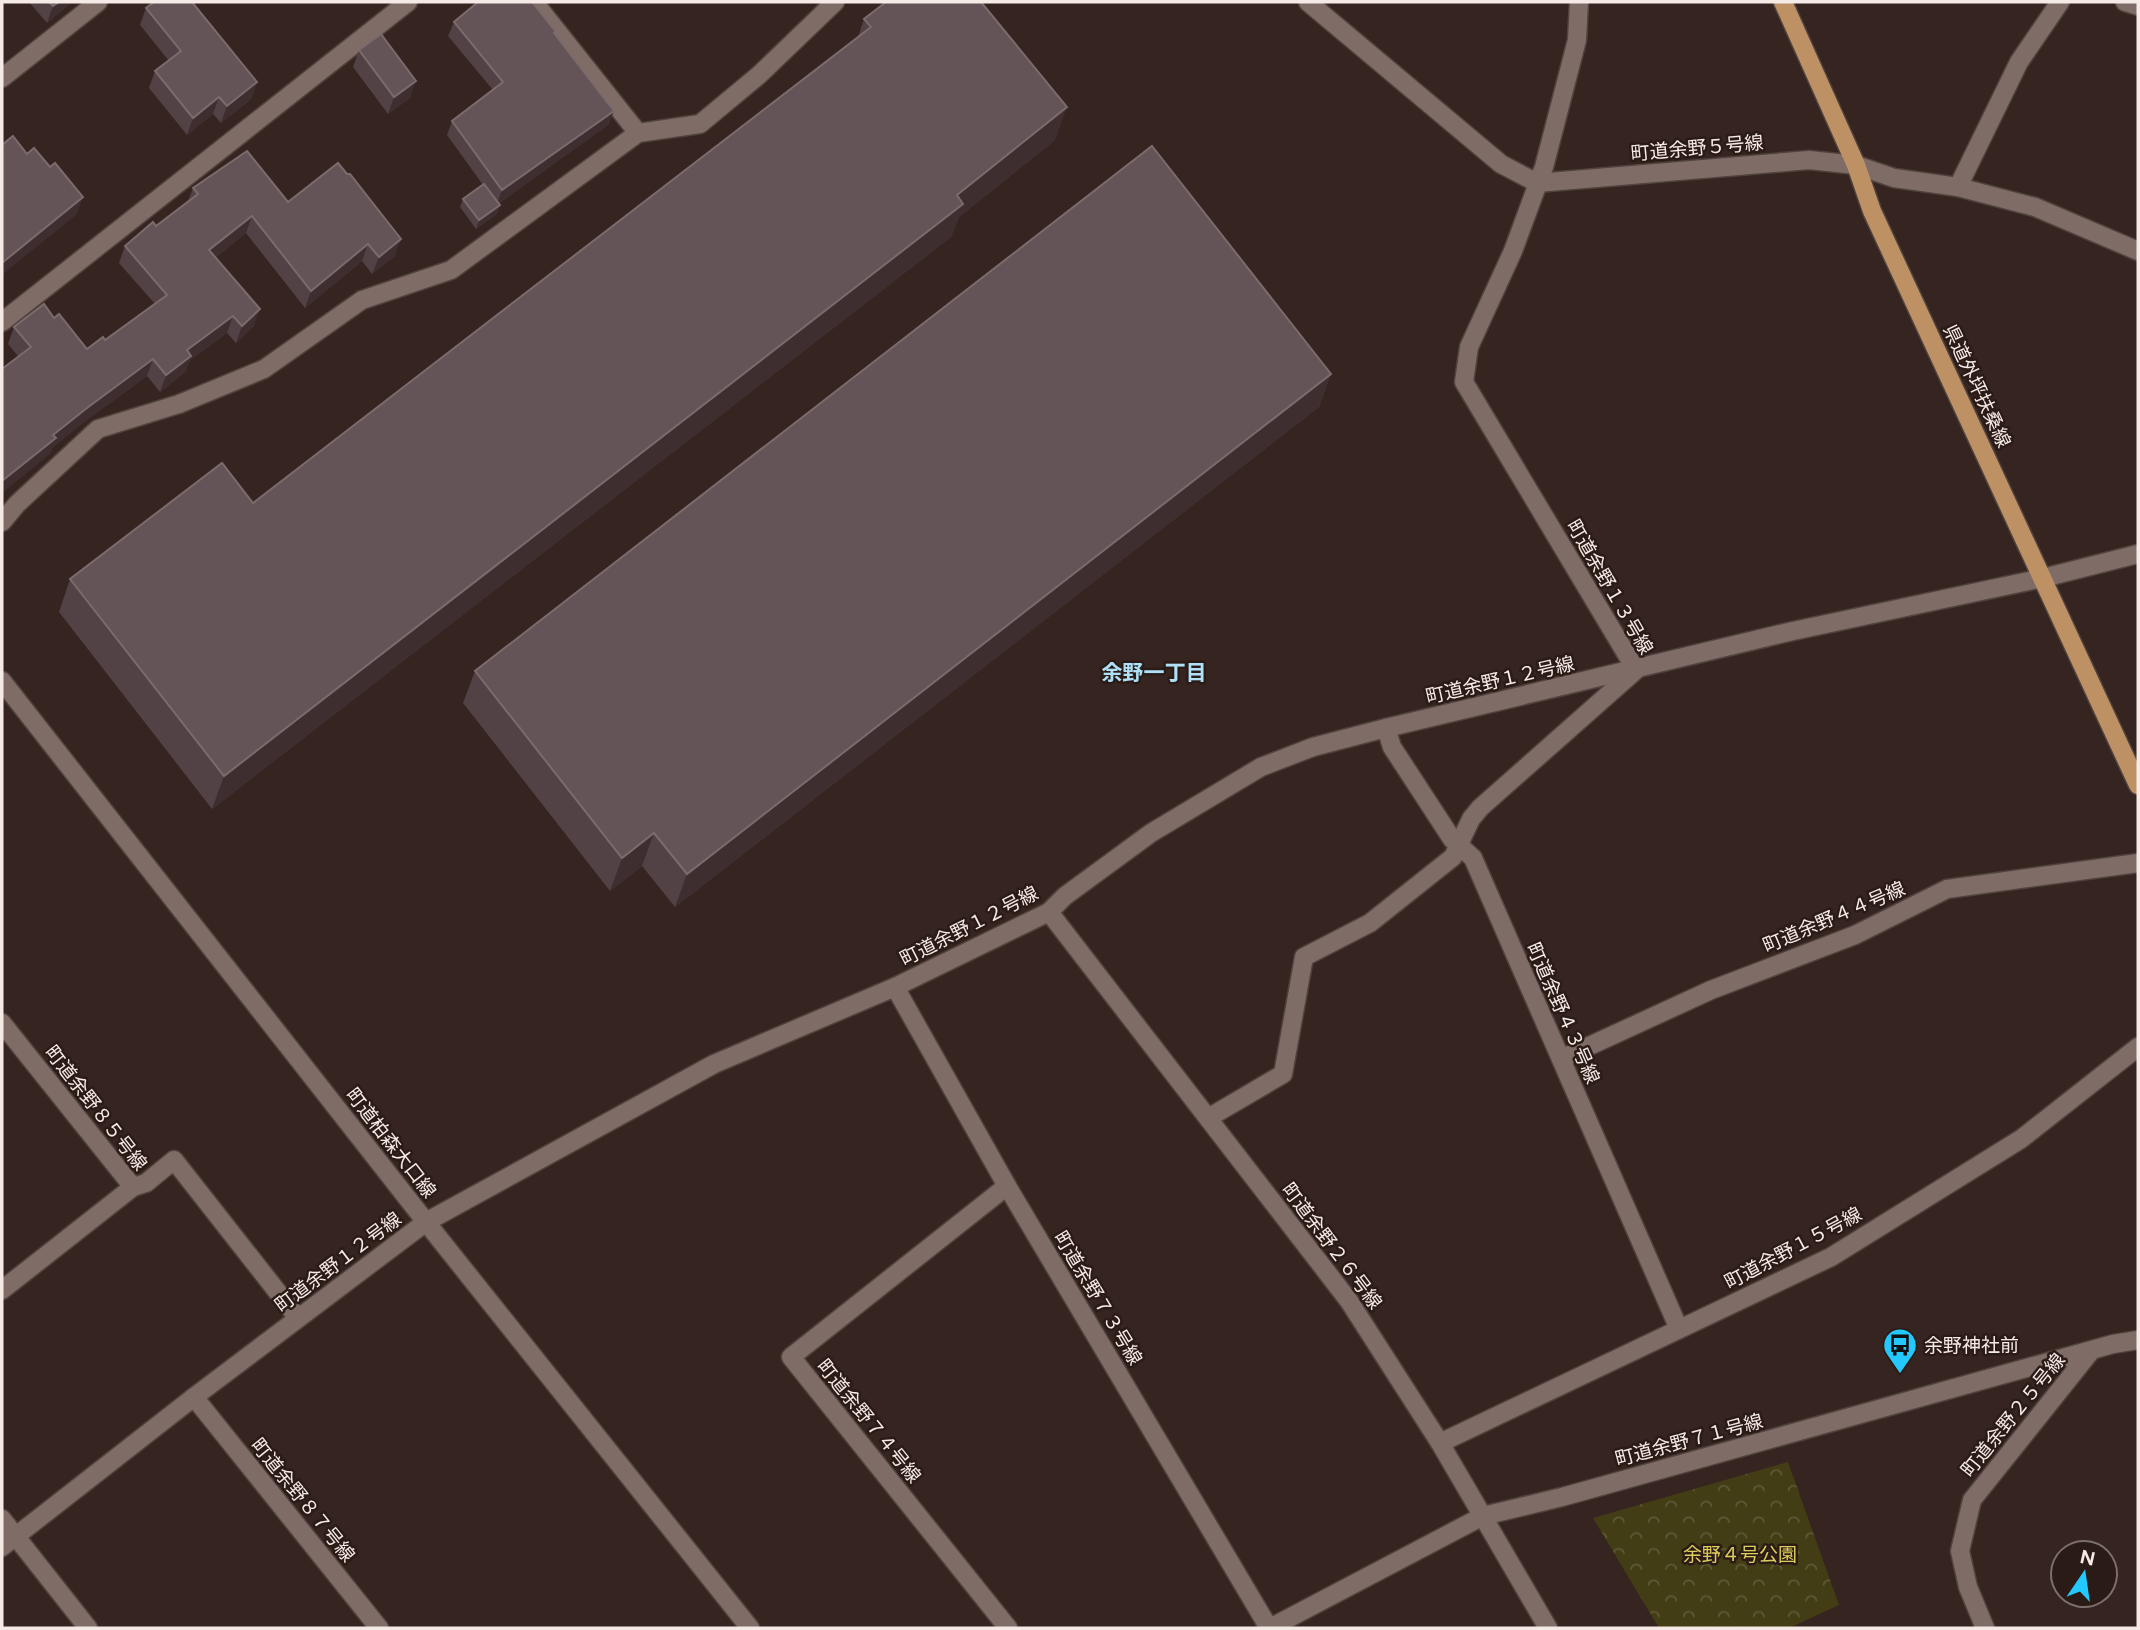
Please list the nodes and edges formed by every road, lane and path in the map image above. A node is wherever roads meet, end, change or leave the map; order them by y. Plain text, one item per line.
1 (98, 2) edge
2 (408, 2) edge
3 (534, 2) edge
4 (835, 2) edge
5 (1308, 2) edge
6 (1579, 2) edge
7 (1783, 2) edge
8 (2060, 2) edge
9 (2125, 2) edge
10 (2138, 6) edge
11 (2, 78) edge
12 (638, 133) junction
13 (1856, 165) junction
14 (1537, 183) junction
15 (1958, 187) junction
16 (2138, 251) edge
17 (2, 322) edge
18 (2, 522) edge
19 (2138, 554) edge
20 (2043, 578) junction
21 (1636, 670) junction
22 (2, 681) edge
23 (1385, 728) junction
24 (2138, 785) edge
25 (1458, 845) junction
26 (2138, 863) edge
27 (1049, 912) junction
28 (895, 987) junction
29 (2, 1023) edge
30 (2138, 1047) edge
31 (1561, 1059) junction
32 (1208, 1118) junction
33 (1007, 1186) junction
34 (133, 1188) junction
35 (426, 1222) junction
36 (2, 1290) edge
37 (298, 1318) junction
38 (1679, 1329) junction
39 (2138, 1340) edge
40 (2091, 1351) junction
41 (194, 1397) junction
42 (1440, 1443) junction
43 (1483, 1516) junction
44 (2, 1518) edge
45 (9, 1541) edge
46 (88, 1628) edge
47 (379, 1628) edge
48 (750, 1628) edge
49 (1008, 1628) edge
50 (1270, 1628) edge
51 (1548, 1628) edge
52 (1985, 1628) edge

1 - 11 street
2 - 17 street
3 - 12 street
4 - 12 street
5 - 14 street
6 - 14 street, 町道余野１３号線
7 - 13 main road, 県道外坪扶桑線
8 - 15 street
9 - 10 street
12 - 18 street
13 - 14 street, 町道余野５号線
13 - 15 street, 町道余野５号線
13 - 20 main road, 県道外坪扶桑線
14 - 21 street, 町道余野１３号線
15 - 16 street, 町道余野５号線
19 - 20 street, 町道余野１２号線
20 - 21 street, 町道余野１２号線
20 - 24 main road, 県道外坪扶桑線
21 - 23 street, 町道余野１２号線
21 - 25 street, 町道余野１３号線
22 - 35 street, 町道柏森大口線
23 - 25 street, 町道余野４３号線
23 - 27 street, 町道余野１２号線
25 - 31 street, 町道余野４３号線
25 - 32 street, 町道余野１３号線
26 - 31 street, 町道余野４４号線
27 - 28 street, 町道余野１２号線
27 - 32 street, 町道余野２６号線
28 - 33 street, 町道余野７３号線
28 - 35 street, 町道余野１２号線
29 - 34 street, 町道余野８５号線
30 - 38 street, 町道余野１５号線
31 - 38 street, 町道余野４３号線
32 - 42 street, 町道余野２６号線
33 - 49 street, 町道余野７４号線
33 - 50 street, 町道余野７３号線
34 - 36 street, 町道余野８５号線
34 - 37 street
35 - 37 street, 町道余野１２号線
35 - 48 street, 町道柏森大口線
37 - 41 street, 町道余野１２号線
38 - 42 street, 町道余野１５号線
39 - 40 street, 町道余野７１号線
40 - 43 street, 町道余野７１号線
40 - 52 street, 町道余野２５号線
41 - 45 street, 町道余野１２号線
41 - 47 street, 町道余野８７号線
42 - 43 street, 町道余野２６号線
43 - 50 street, 町道余野７１号線
43 - 51 street, 町道余野２６号線
44 - 45 street
45 - 46 street

